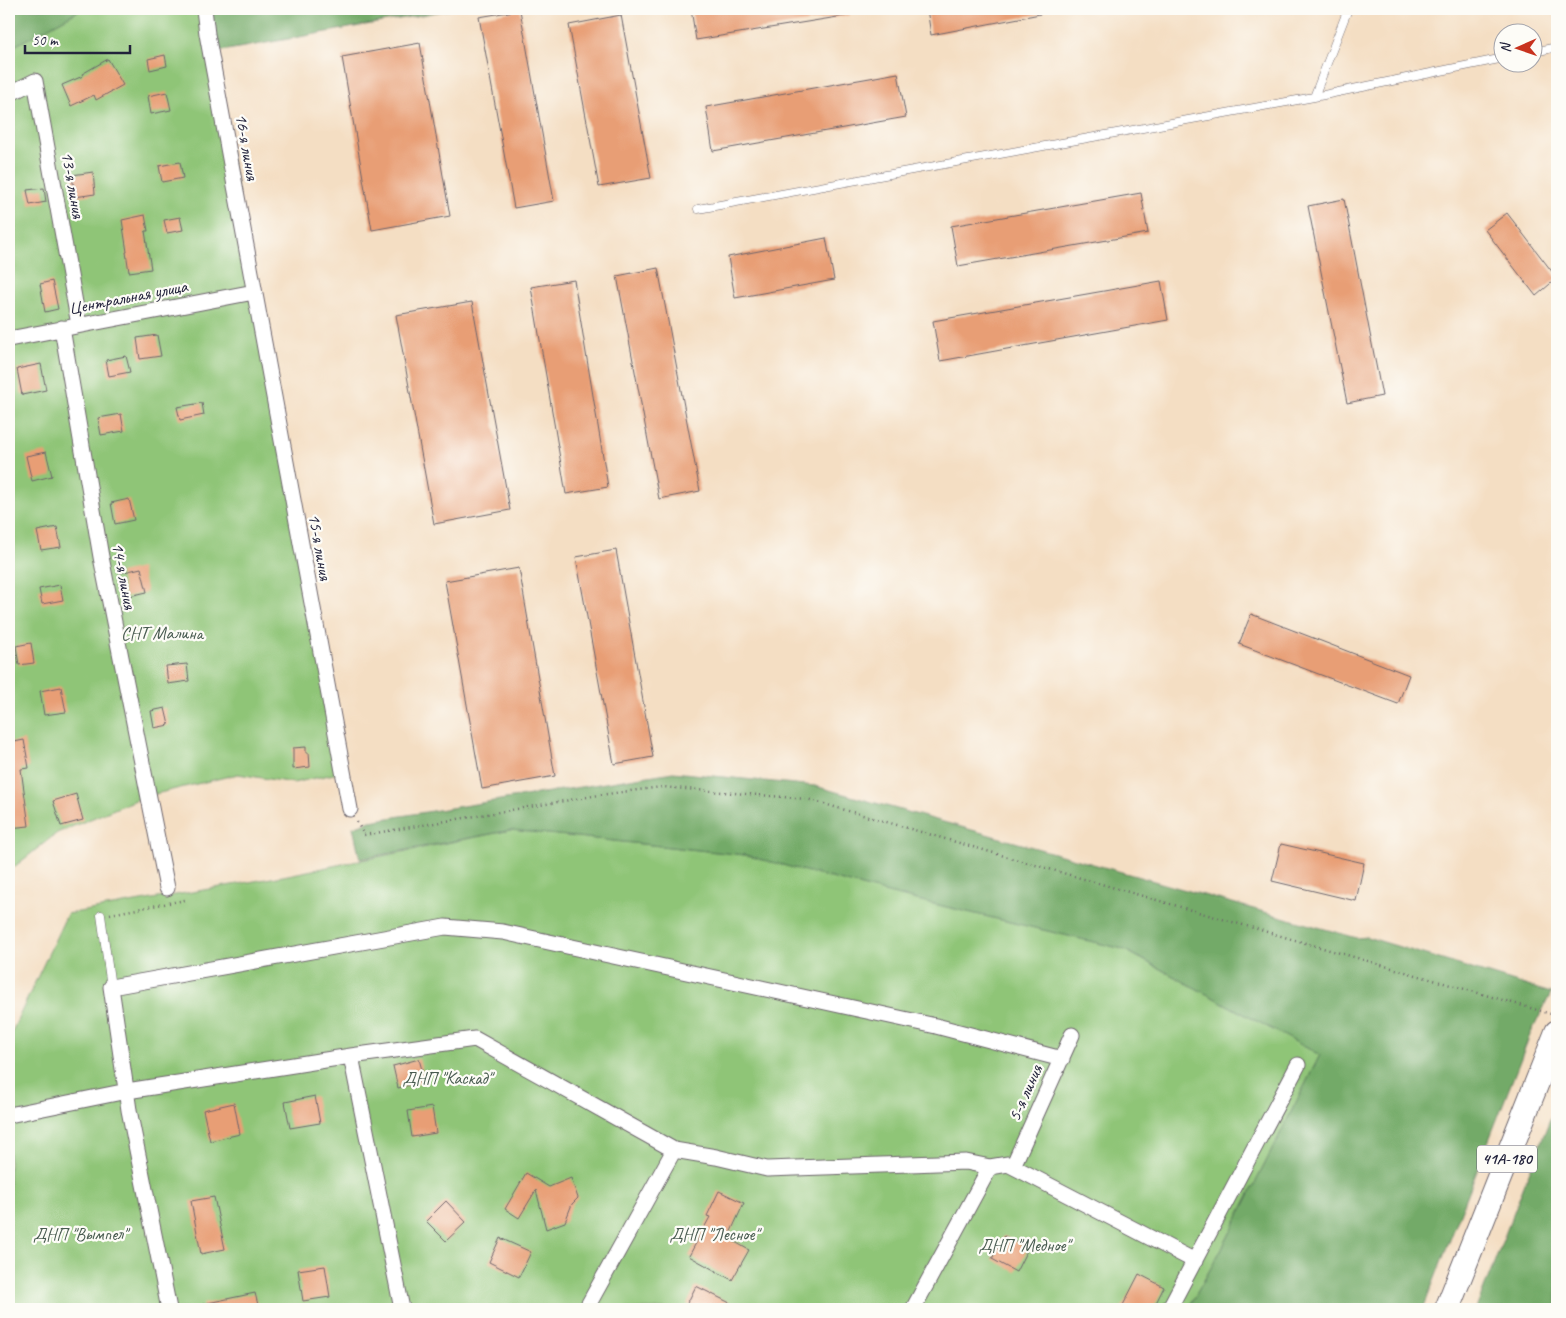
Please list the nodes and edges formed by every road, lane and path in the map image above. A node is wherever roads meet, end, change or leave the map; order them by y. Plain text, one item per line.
1 (204, 9) edge
2 (1348, 9) edge
3 (1557, 47) edge
4 (1544, 50) edge
5 (1494, 60) edge
6 (9, 94) edge
7 (1314, 97) junction
8 (698, 209) dead end
9 (254, 292) junction
10 (79, 325) junction
11 (62, 328) junction
12 (9, 339) edge
13 (350, 809) joint
14 (166, 888) dead end
15 (185, 900) dead end
16 (101, 915) joint
17 (111, 987) junction
18 (1557, 1016) edge
19 (1557, 1032) edge
20 (1072, 1035) dead end
21 (350, 1056) junction
22 (1062, 1059) junction
23 (1298, 1065) dead end
24 (127, 1091) junction
25 (9, 1115) edge
26 (674, 1150) junction
27 (1013, 1166) junction
28 (990, 1167) junction
29 (1194, 1260) junction
30 (169, 1309) edge
31 (402, 1309) edge
32 (586, 1309) edge
33 (913, 1309) edge
34 (1169, 1309) edge
35 (1447, 1309) edge

1 - 9 street, 16-я линия
2 - 7 lane
3 - 4 lane
5 - 7 lane
6 - 10 street, 13-я линия
7 - 8 lane
9 - 10 street, Центральная улица
9 - 13 street, 15-я линия
10 - 11 street, Центральная улица
11 - 12 street, Центральная улица
11 - 14 street, 14-я линия
13 - 18 path
15 - 16 path
16 - 17 lane
17 - 22 street
17 - 24 street
19 - 35 main road, 41А-180
20 - 22 street, 5-я линия
21 - 24 street
21 - 26 street
21 - 31 street
22 - 27 street, 5-я линия
23 - 29 street
24 - 25 street
24 - 30 street
26 - 28 street
26 - 32 street
27 - 28 street
27 - 29 street
28 - 33 street
29 - 34 street

